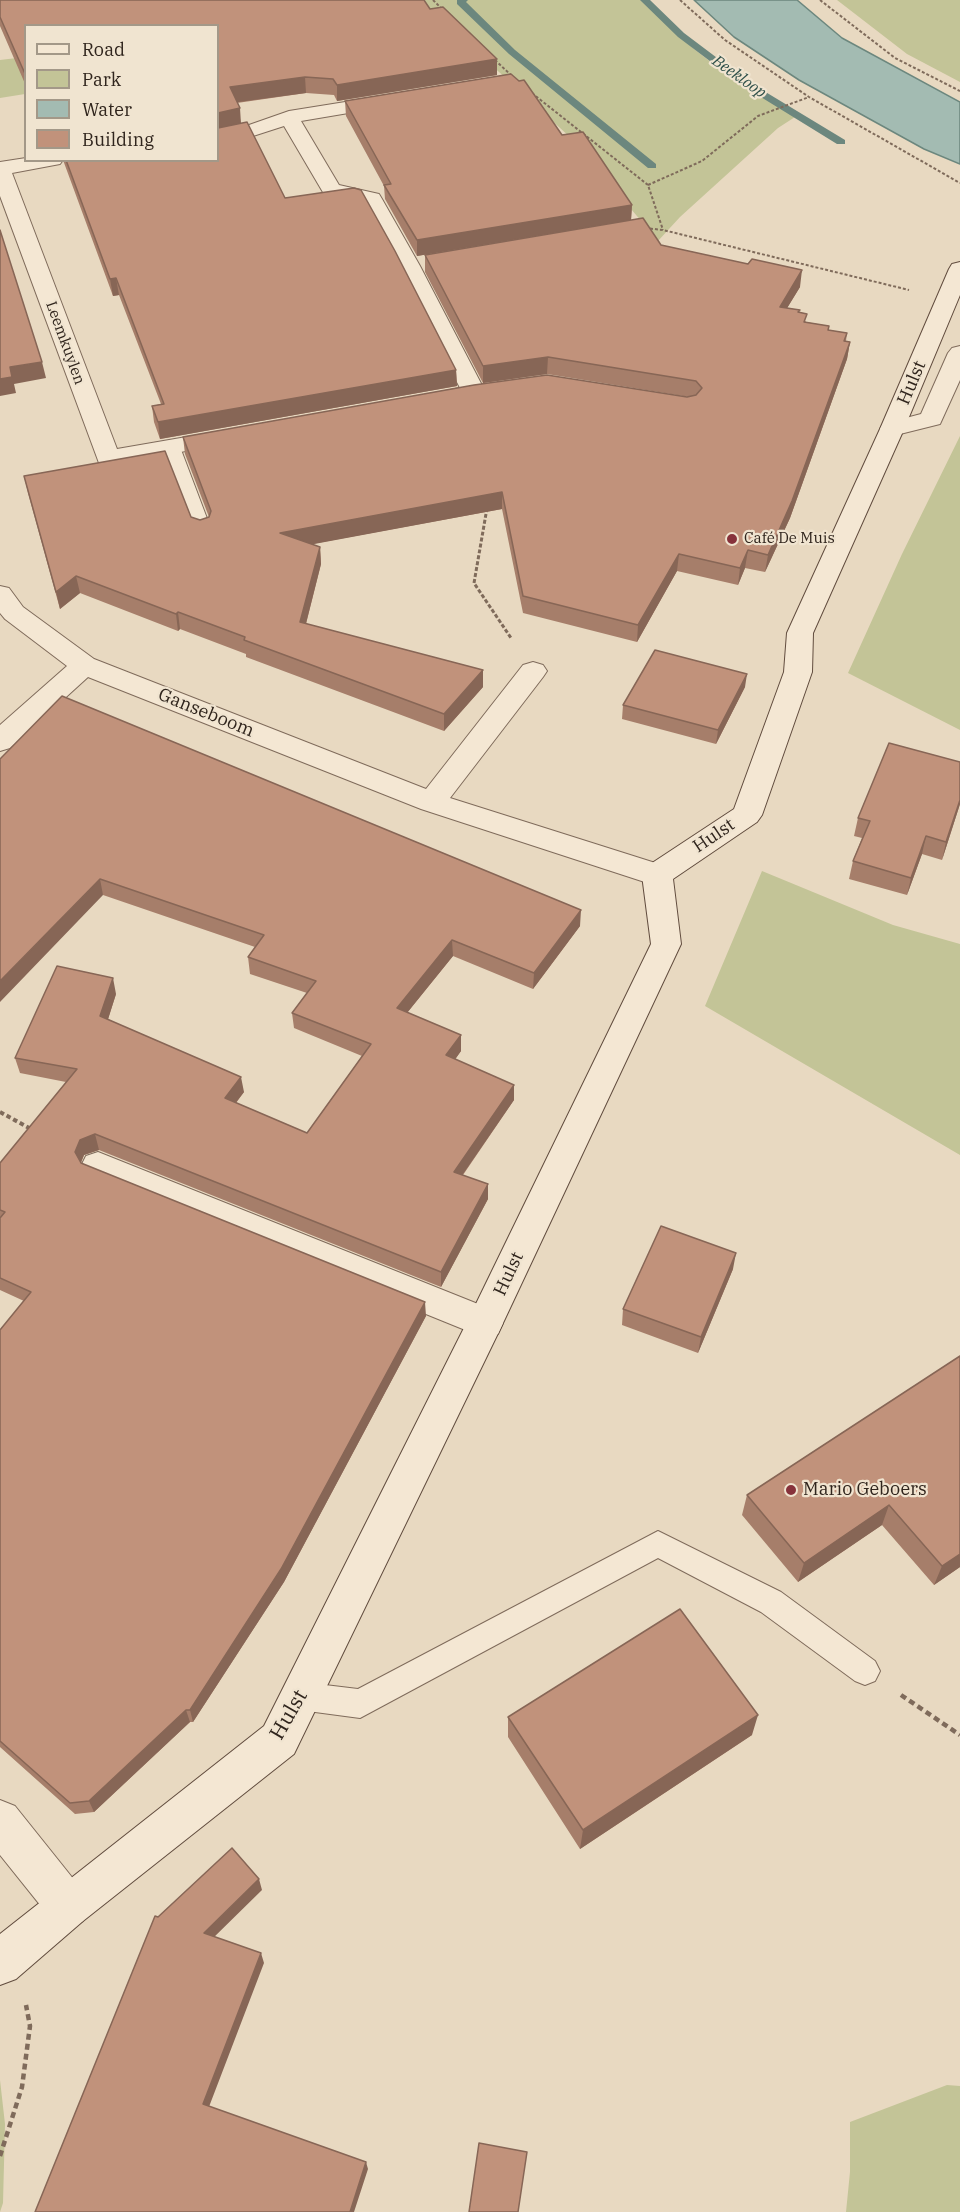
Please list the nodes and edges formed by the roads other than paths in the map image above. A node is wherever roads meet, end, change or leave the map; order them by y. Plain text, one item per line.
1 (403, 99) edge
2 (289, 117) junction
3 (219, 136) edge
4 (40, 162) edge
5 (0, 168) edge
6 (432, 262) edge
7 (409, 266) junction
8 (954, 284) edge
9 (960, 353) edge
10 (413, 404) edge
11 (892, 429) junction
12 (251, 432) edge
13 (171, 447) junction
14 (202, 529) edge
15 (0, 594) edge
16 (84, 665) junction
17 (533, 672) road end
18 (0, 741) edge
19 (431, 802) junction
20 (657, 875) junction
21 (98, 1166) road end
22 (485, 1323) junction
23 (865, 1671) road end
24 (300, 1696) junction
25 (0, 1821) edge
26 (68, 1906) junction
27 (8, 1957) edge

1 - 2 street
2 - 3 street
2 - 7 street
4 - 5 street, Leemkuylen
5 - 13 street, Leemkuylen
6 - 7 street
7 - 10 street
8 - 11 street, Hulst
9 - 11 street
11 - 20 street, Hulst
12 - 13 street, Leemkuylen
13 - 14 lane
15 - 16 street, Ganseboom
16 - 18 street
16 - 19 street, Ganseboom
17 - 19 street
19 - 20 street, Ganseboom
20 - 22 street, Hulst
21 - 22 street
22 - 24 street, Hulst
23 - 24 lane
24 - 26 street, Hulst
25 - 26 street
26 - 27 street, Hulst

